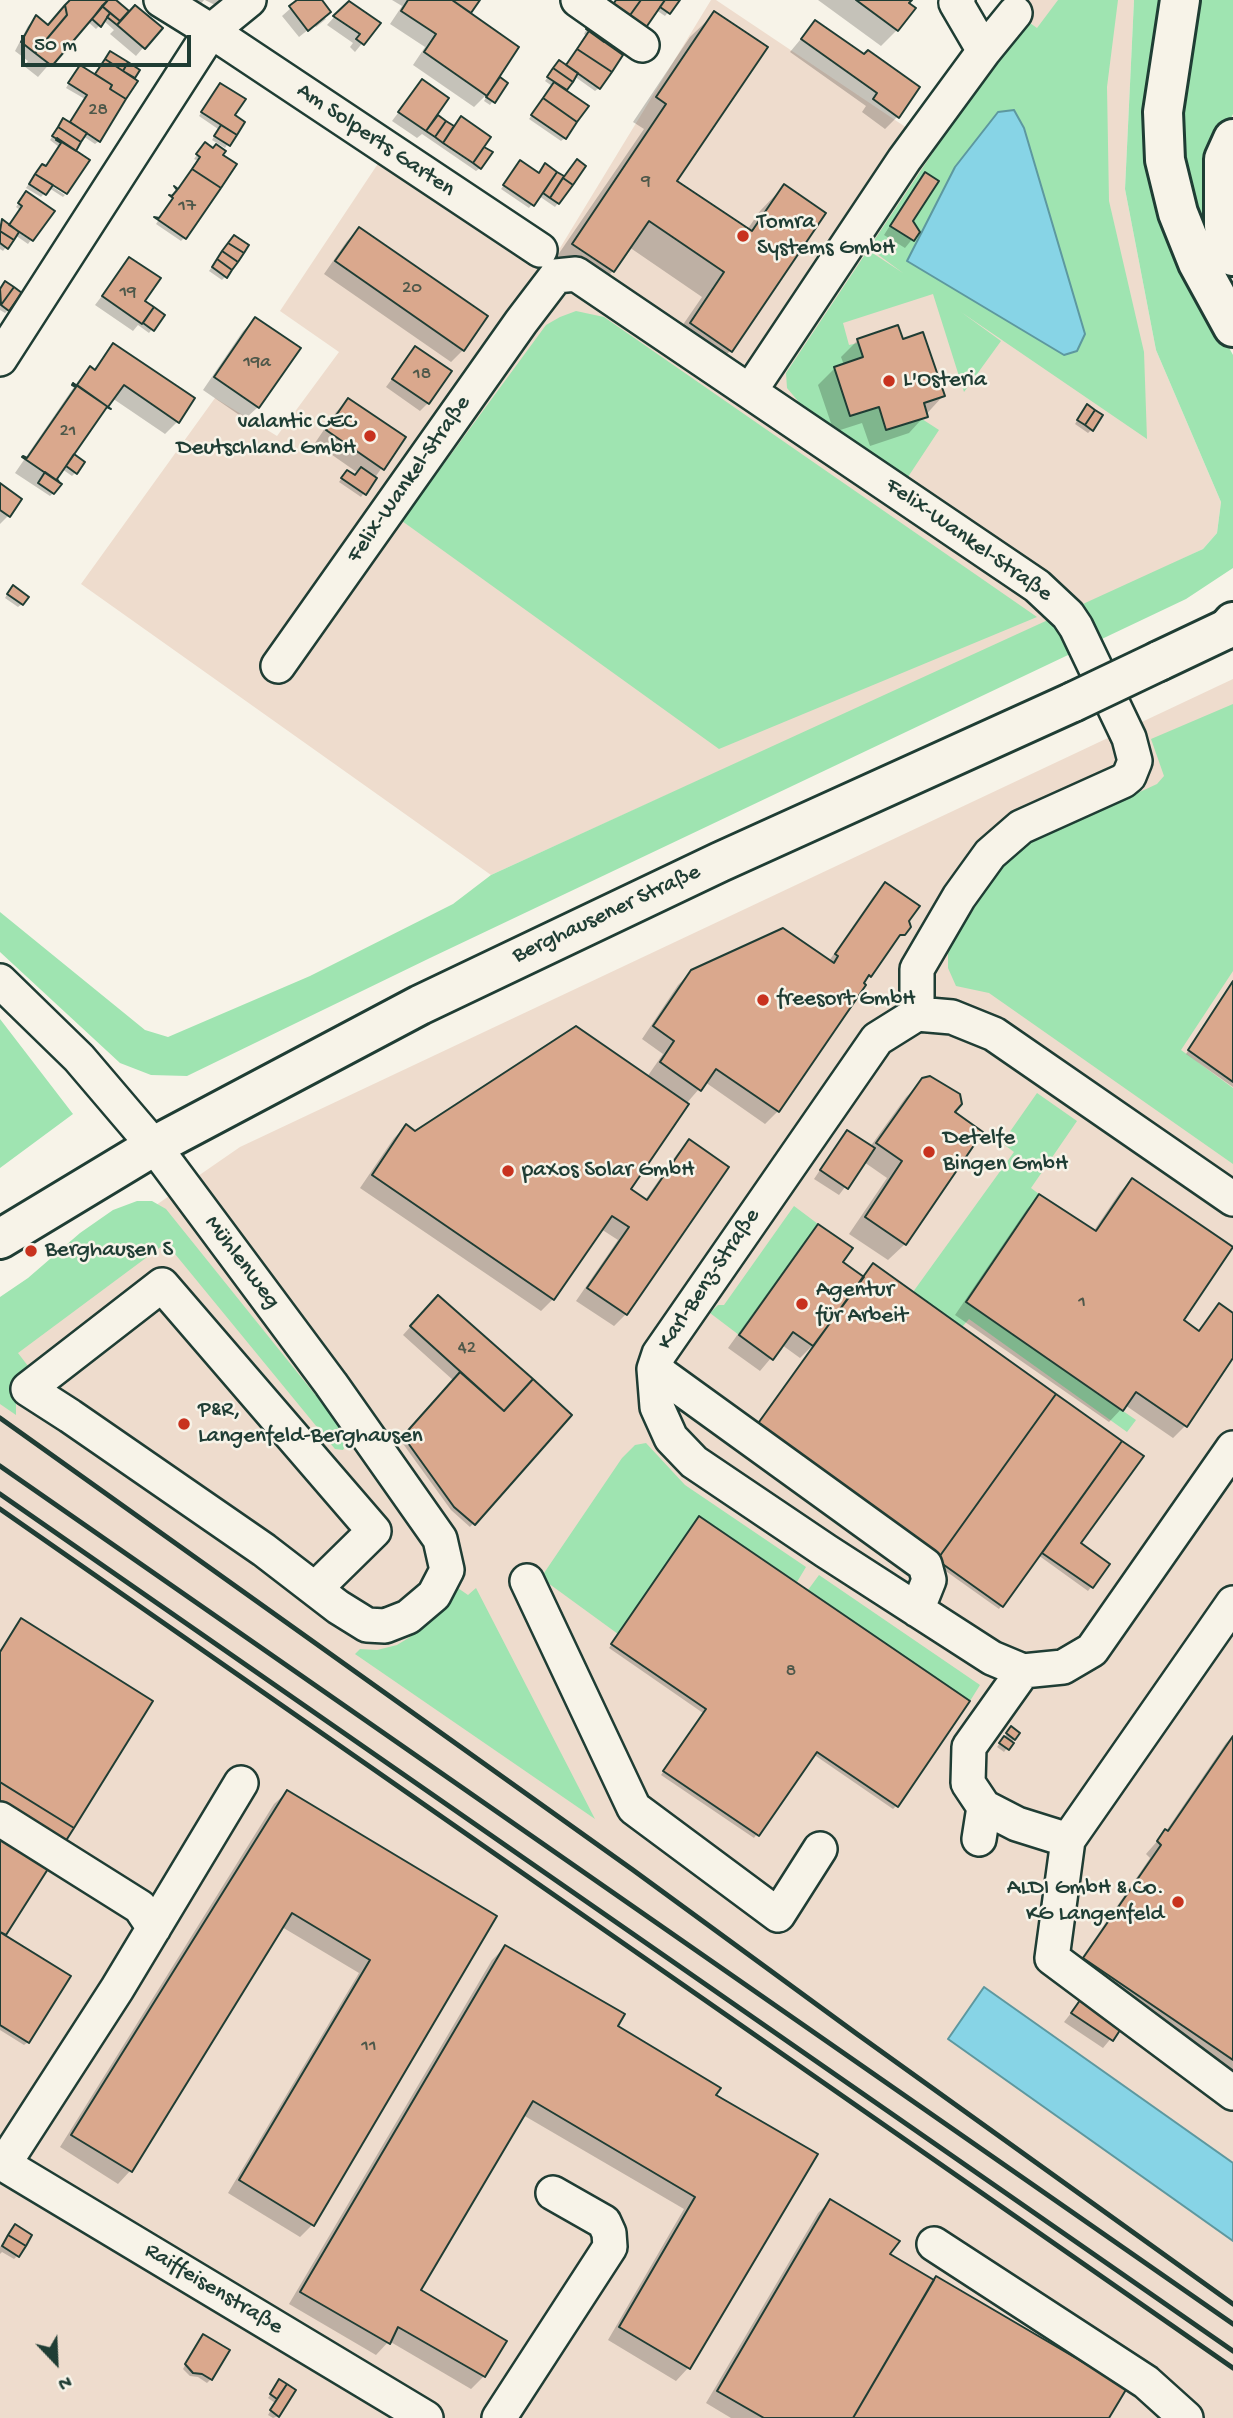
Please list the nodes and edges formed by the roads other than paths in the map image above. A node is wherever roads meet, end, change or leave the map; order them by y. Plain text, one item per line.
1 (161, 0) edge
2 (249, 0) edge
3 (578, 0) edge
4 (958, 0) edge
5 (1180, 0) edge
6 (1015, 13) dead end
7 (211, 31) junction
8 (642, 45) dead end
9 (984, 51) junction
10 (1233, 139) edge
11 (540, 250) dead end
12 (1233, 256) edge
13 (1233, 327) edge
14 (0, 359) edge
15 (750, 391) junction
16 (1232, 626) edge
17 (278, 666) dead end
18 (0, 981) edge
19 (917, 1013) junction
20 (154, 1146) junction
21 (1233, 1199) edge
22 (0, 1239) edge
23 (654, 1369) junction
24 (1233, 1448) edge
25 (527, 1581) dead end
26 (316, 1588) junction
27 (1233, 1603) edge
28 (917, 1610) junction
29 (1023, 1671) junction
30 (241, 1783) dead end
31 (984, 1807) junction
32 (0, 1819) edge
33 (979, 1839) dead end
34 (1068, 1840) junction
35 (820, 1849) dead end
36 (154, 1928) junction
37 (1233, 2093) edge
38 (2, 2163) edge
39 (553, 2193) dead end
40 (934, 2244) dead end
41 (426, 2418) edge
42 (499, 2418) edge
43 (1186, 2418) edge

1 - 7 street, Am Solperts Garten
2 - 7 street
3 - 8 street
4 - 9 street
5 - 13 main road
6 - 9 street
7 - 11 street, Am Solperts Garten
7 - 14 street
9 - 15 street
10 - 12 main road
15 - 17 street, Felix-Wankel-Straße
15 - 19 street, Felix-Wankel-Straße
16 - 20 main road, Berghausener Straße, bridge
18 - 20 street, Mühlenweg
19 - 21 street
19 - 23 street, Karl-Benz-Straße
20 - 22 main road, Berghausener Straße
20 - 26 street, Mühlenweg
23 - 28 street, Karl-Benz-Straße
23 - 28 street
24 - 29 street, Karl-Benz-Straße
25 - 35 street
26 - 26 street
27 - 34 street
28 - 29 street, Karl-Benz-Straße
29 - 31 street
30 - 36 street
31 - 33 street
31 - 34 street
32 - 36 street
34 - 37 street
36 - 38 street
38 - 41 street, Raiffeisenstraße
39 - 42 street
40 - 43 street

